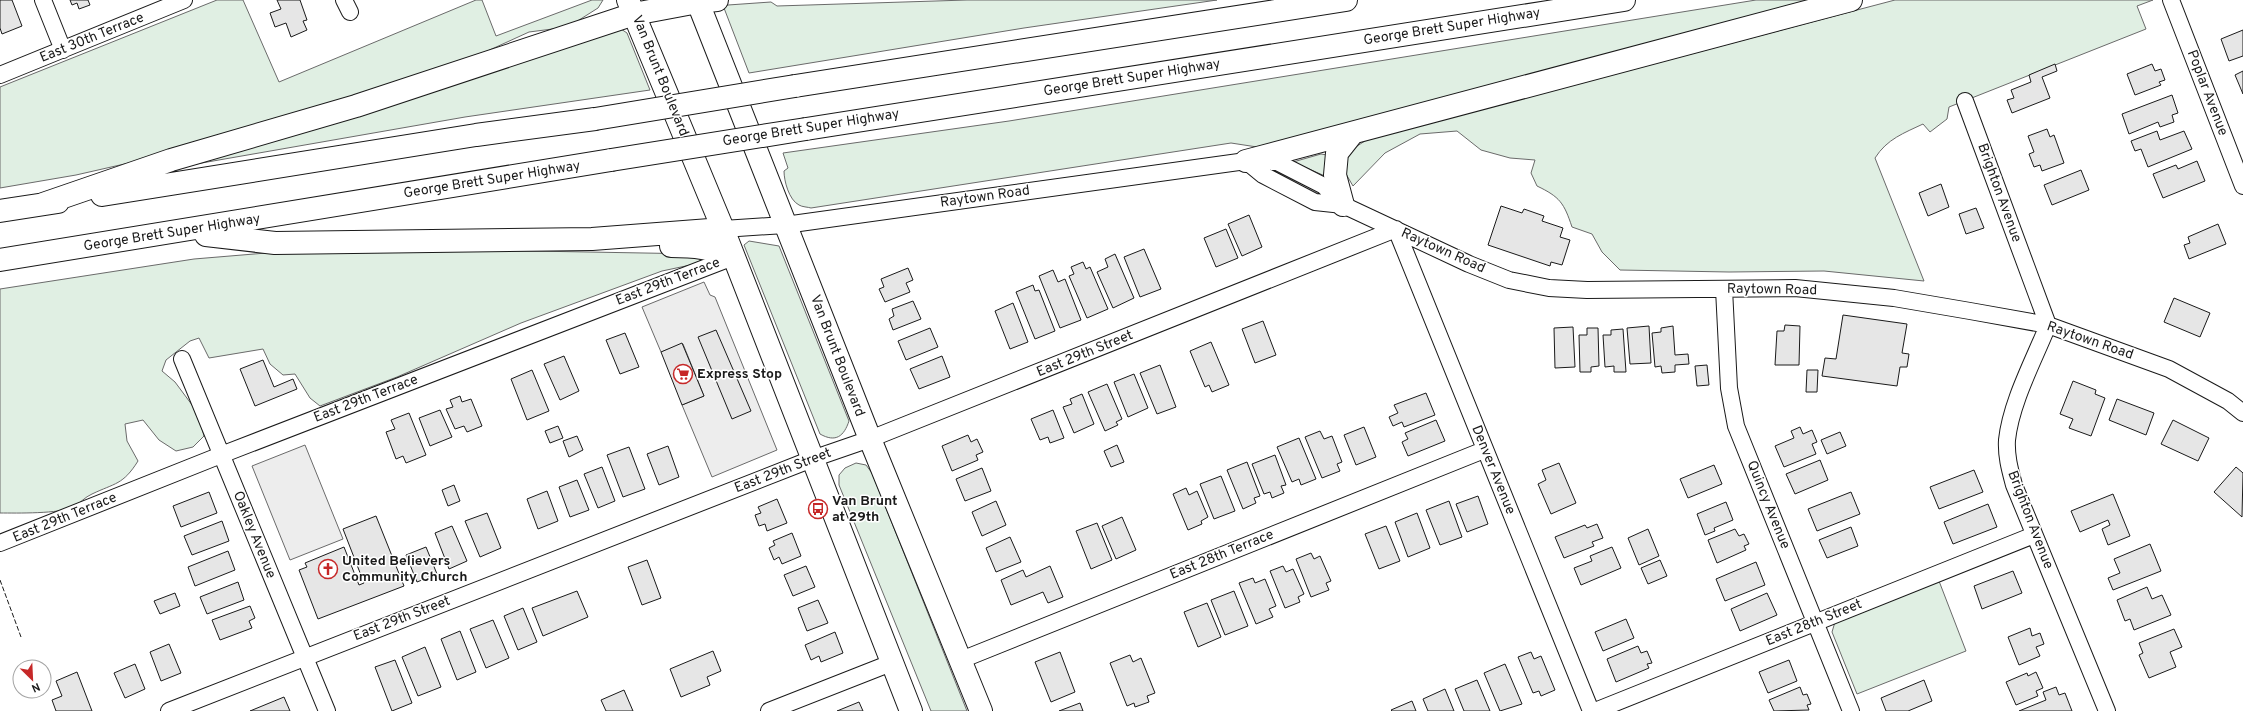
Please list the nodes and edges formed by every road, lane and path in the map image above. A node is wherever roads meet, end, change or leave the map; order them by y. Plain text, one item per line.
1 (43, 0) edge
2 (184, 0) edge
3 (704, 0) edge
4 (1346, 0) edge
5 (1624, 0) edge
6 (1851, 0) edge
7 (2171, 0) edge
8 (631, 7) edge
9 (63, 50) junction
10 (0, 75) edge
11 (1965, 101) dead end
12 (1352, 134) junction
13 (1246, 161) junction
14 (2243, 186) edge
15 (43, 204) junction
16 (1343, 205) junction
17 (0, 211) edge
18 (785, 225) junction
19 (723, 229) junction
20 (1396, 229) junction
21 (179, 232) junction
22 (592, 239) junction
23 (733, 257) junction
24 (0, 260) edge
25 (1724, 289) junction
26 (2048, 325) junction
27 (182, 359) dead end
28 (2243, 413) edge
29 (870, 439) junction
30 (1484, 450) junction
31 (221, 455) junction
32 (812, 459) junction
33 (2034, 535) junction
34 (0, 544) edge
35 (1815, 622) junction
36 (305, 657) junction
37 (960, 660) junction
38 (891, 663) junction
39 (169, 711) edge
40 (327, 711) edge
41 (769, 711) edge
42 (911, 711) edge
43 (981, 711) edge
44 (1591, 711) edge
45 (1594, 711) edge
46 (1851, 711) edge
47 (2107, 711) edge

1 - 9 street
2 - 9 street, East 30th Terrace
3 - 8 main road
3 - 18 main road, Van Brunt Boulevard
4 - 15 main road, bridge
5 - 21 main road, George Brett Super Highway, bridge
6 - 12 main road
7 - 14 street, Poplar Avenue
8 - 15 main road
8 - 19 main road, Van Brunt Boulevard
9 - 10 street, East 30th Terrace
11 - 26 street, Brighton Avenue
12 - 13 main road
12 - 16 main road
13 - 16 street, Raytown Road
13 - 18 street, Raytown Road
15 - 17 main road
16 - 20 street, Raytown Road
18 - 19 street, Raytown Road
18 - 29 main road, Van Brunt Boulevard
19 - 22 main road
19 - 23 main road, Van Brunt Boulevard
20 - 25 street, Raytown Road
20 - 29 street, East 29th Street
20 - 30 street, Denver Avenue
21 - 22 main road
21 - 24 main road, George Brett Super Highway
22 - 23 main road
23 - 31 street, East 29th Terrace
23 - 32 main road, Van Brunt Boulevard
25 - 26 street, Raytown Road
25 - 35 street, Quincy Avenue
26 - 28 street, Raytown Road
26 - 33 street, Brighton Avenue
27 - 31 street, Oakley Avenue
29 - 32 street, East 29th Street
29 - 37 main road, Van Brunt Boulevard
30 - 37 street, East 28th Terrace
30 - 44 street, Denver Avenue
31 - 34 street, East 29th Terrace
31 - 36 street, Oakley Avenue
32 - 36 street, East 29th Street
32 - 38 main road, Van Brunt Boulevard
33 - 35 street, East 28th Street
33 - 47 street, Brighton Avenue
35 - 45 street, East 28th Street
35 - 46 street, Quincy Avenue
36 - 39 street, East 29th Street
36 - 40 street, Oakley Avenue
37 - 43 main road, Van Brunt Boulevard
38 - 41 street
38 - 42 main road, Van Brunt Boulevard

